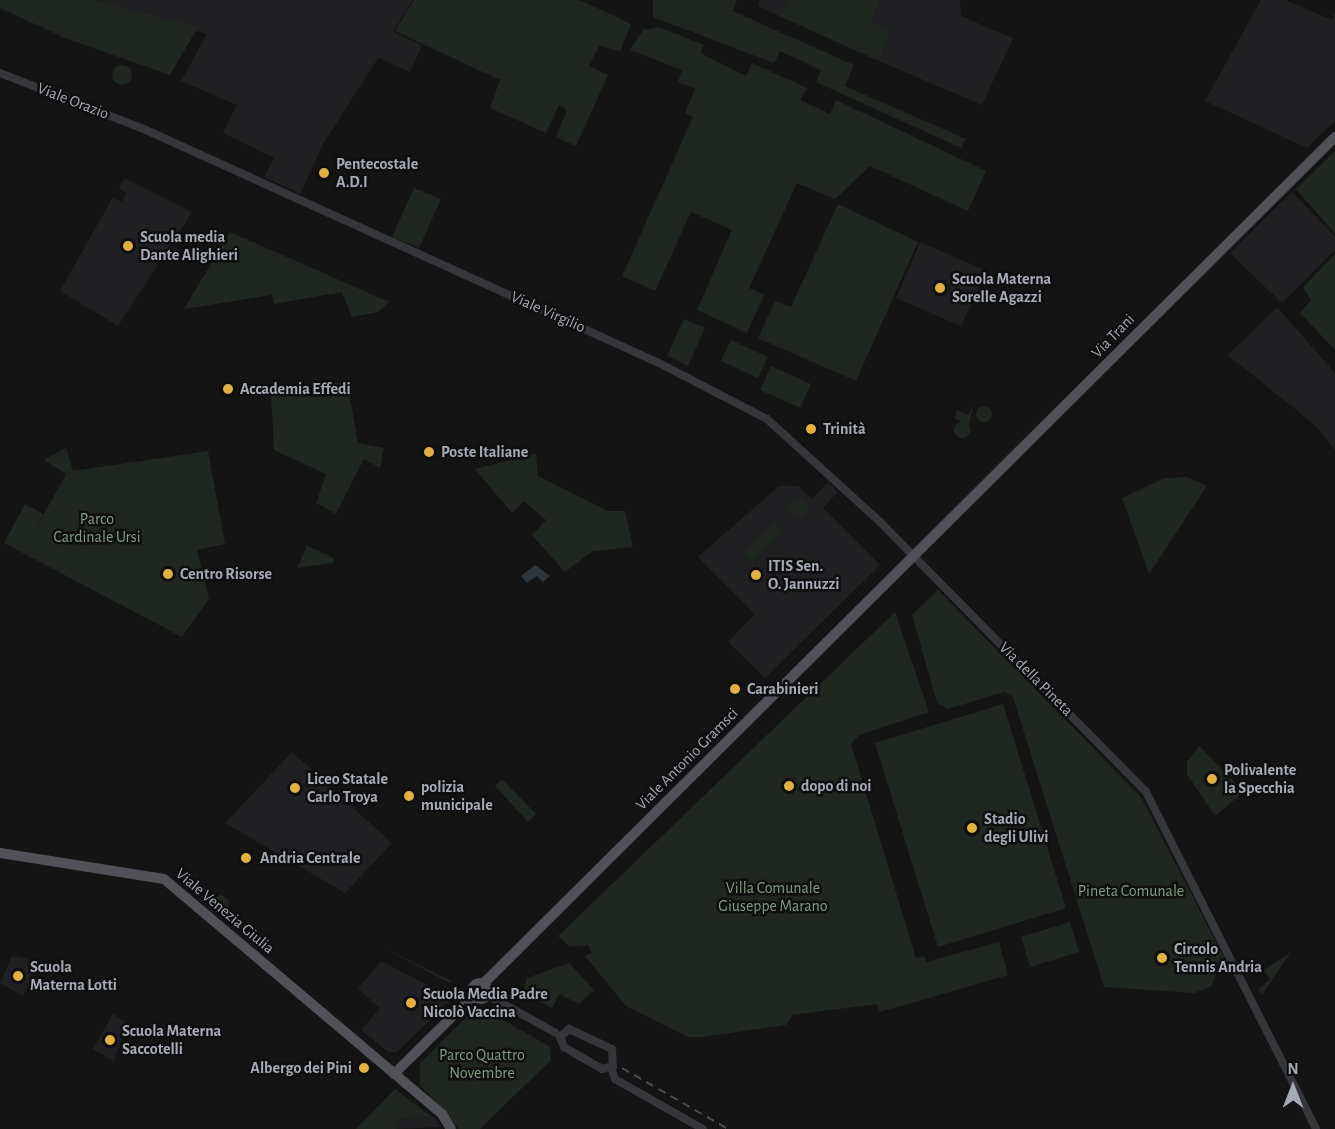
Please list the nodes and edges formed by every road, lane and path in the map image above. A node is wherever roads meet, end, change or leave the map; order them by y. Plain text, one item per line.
1 (0, 73) edge
2 (146, 130) joint
3 (1335, 137) edge
4 (910, 555) junction
5 (0, 853) edge
6 (487, 992) junction
7 (559, 1034) junction
8 (611, 1067) junction
9 (394, 1074) junction
10 (451, 1129) edge
11 (703, 1129) edge
12 (1316, 1129) edge

1 - 2 street, Viale Orazio
2 - 4 street, Viale Virgilio
3 - 4 main road, Via Trani
4 - 6 main road, Viale Antonio Gramsci
4 - 12 street, Via della Pineta
5 - 9 main road, Viale Venezia Giulia
6 - 7 street
6 - 9 main road, Viale Antonio Gramsci
7 - 8 street
7 - 8 street
8 - 11 street
9 - 10 main road, Viale Venezia Giulia

